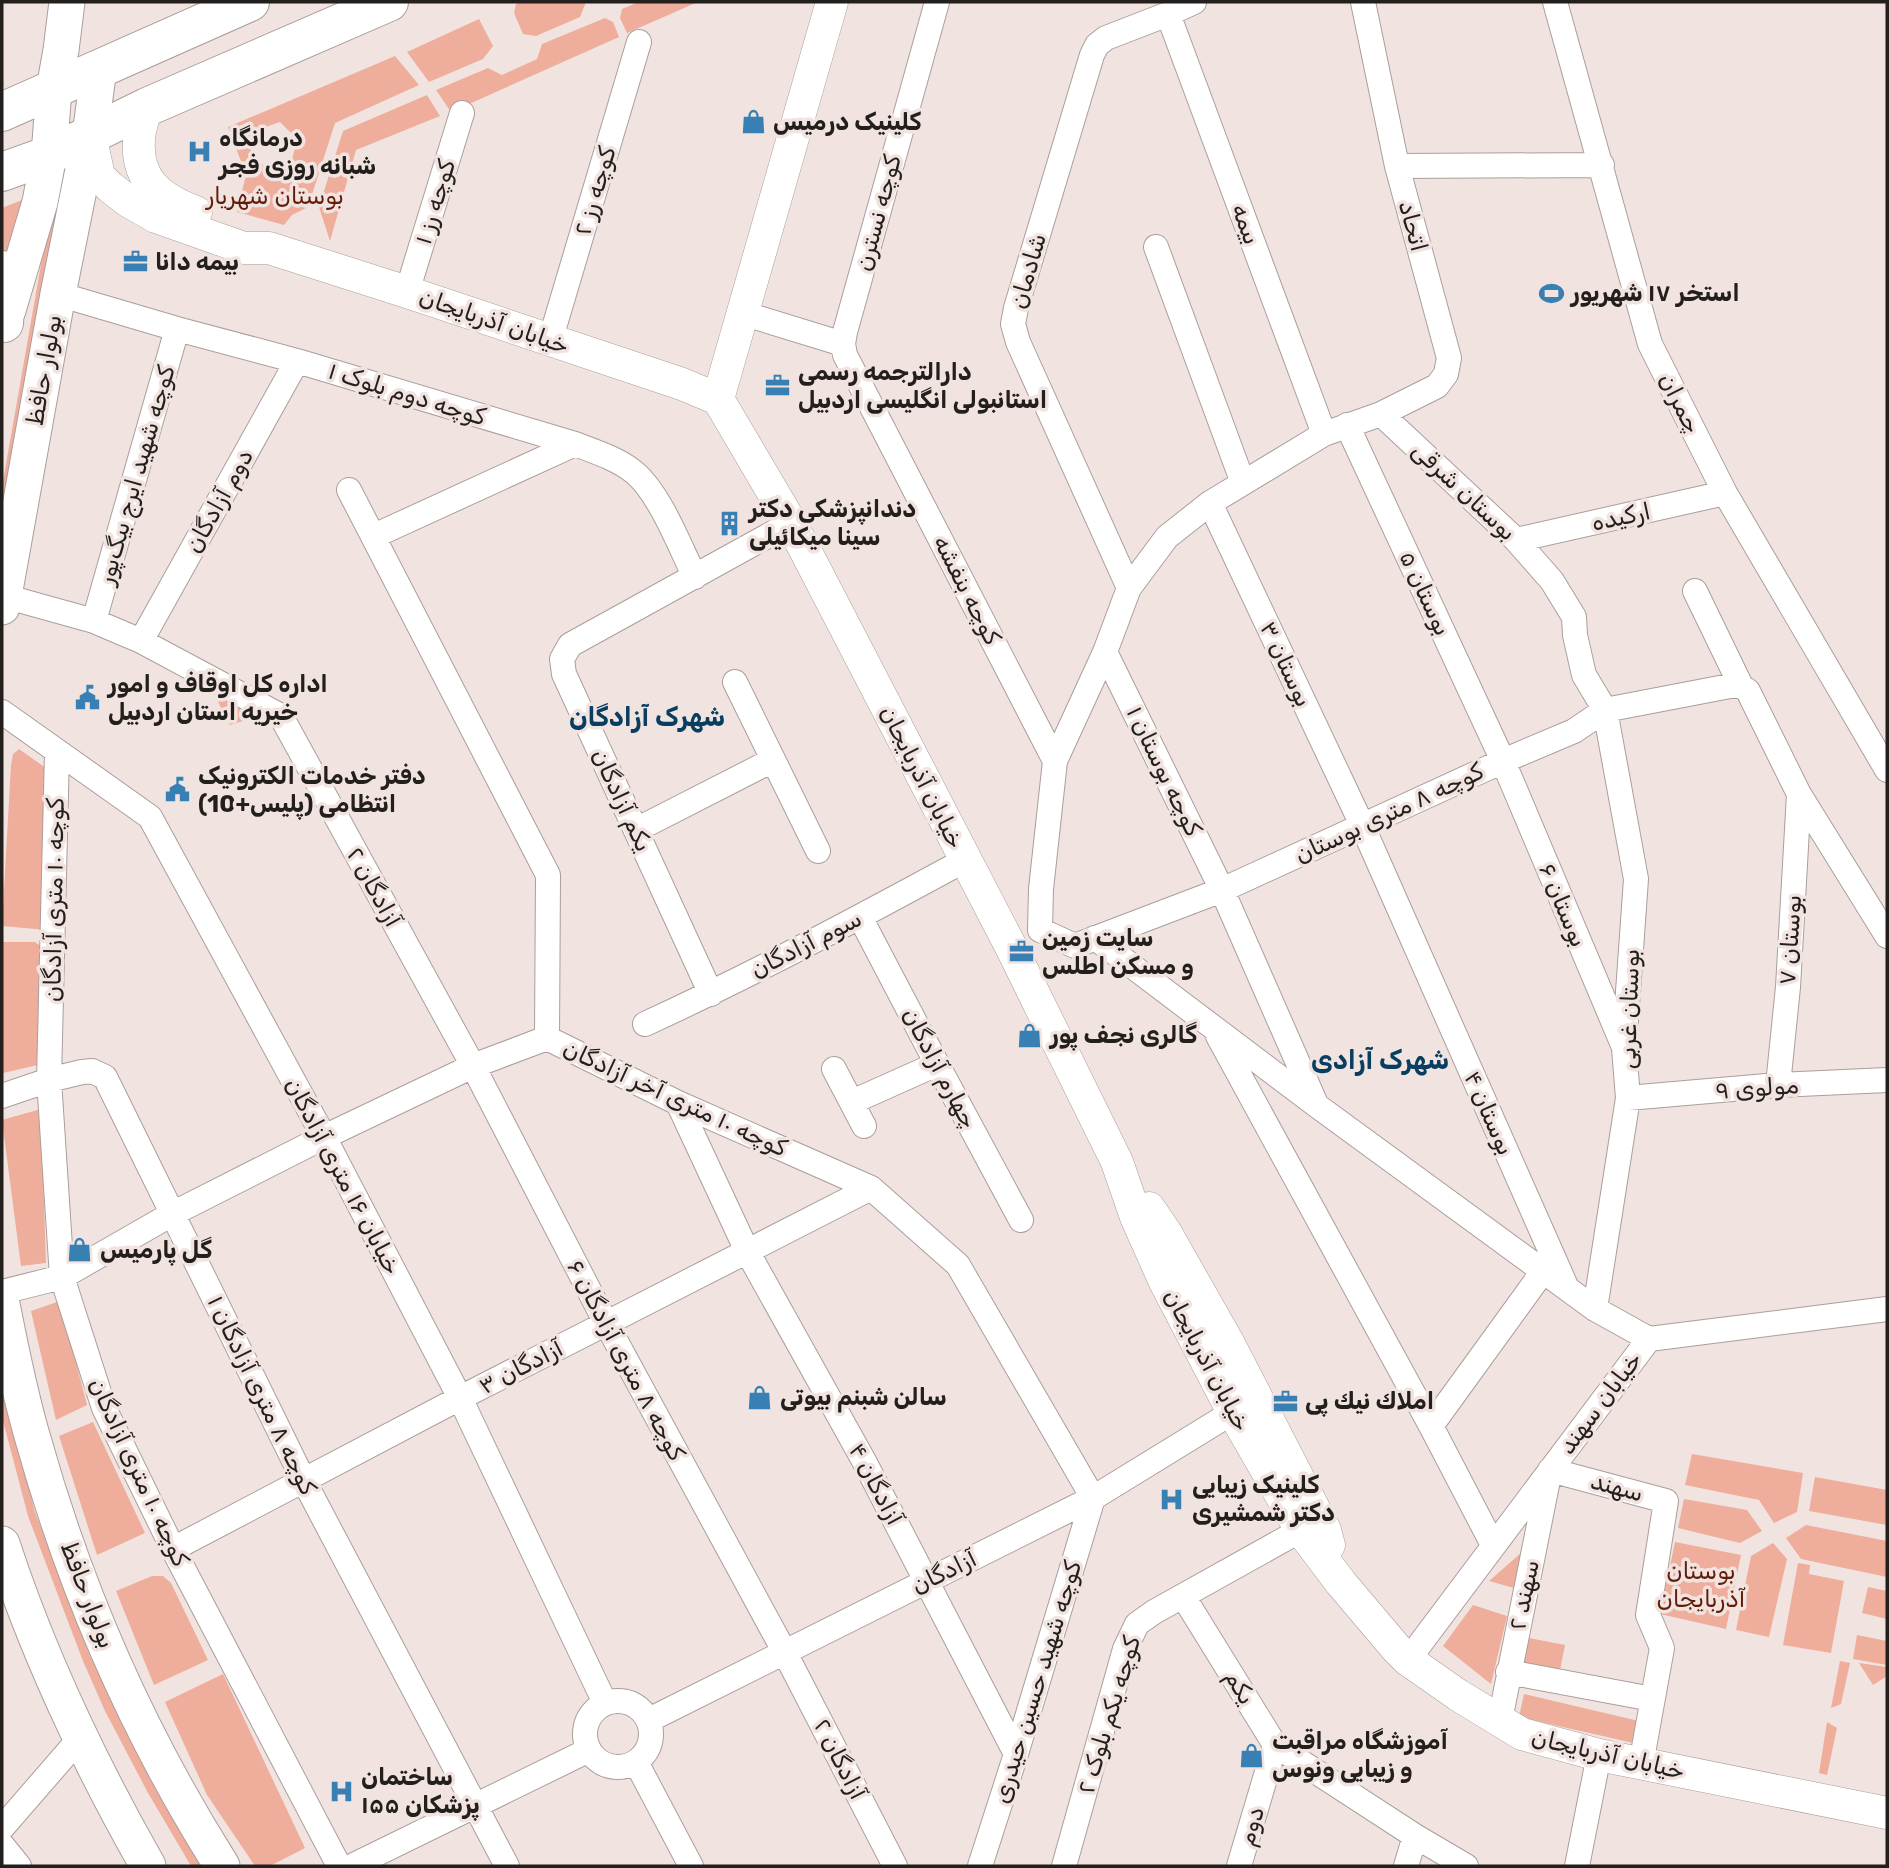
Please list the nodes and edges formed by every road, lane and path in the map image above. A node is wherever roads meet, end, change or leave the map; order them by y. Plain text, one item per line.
1 (67, 2) edge
2 (250, 2) edge
3 (389, 2) edge
4 (832, 2) edge
5 (937, 2) edge
6 (1194, 2) edge
7 (1363, 2) edge
8 (1555, 2) edge
9 (1168, 14) junction
10 (639, 42) dead end
11 (99, 68) junction
12 (54, 89) junction
13 (147, 107) junction
14 (2, 112) edge
15 (462, 113) dead end
16 (90, 135) junction
17 (49, 155) junction
18 (1602, 165) junction
19 (1397, 166) junction
20 (2, 172) edge
21 (1156, 247) dead end
22 (269, 248) junction
23 (2, 270) edge
24 (407, 292) junction
25 (58, 294) junction
26 (742, 313) junction
27 (177, 329) junction
28 (3, 330) edge
29 (550, 341) junction
30 (844, 344) junction
31 (296, 361) junction
32 (718, 399) junction
33 (1381, 414) junction
34 (1347, 425) junction
35 (1324, 434) junction
36 (575, 444) junction
37 (1243, 483) junction
38 (349, 490) dead end
39 (1725, 494) junction
40 (1210, 503) junction
41 (791, 523) junction
42 (374, 536) junction
43 (1516, 540) junction
44 (695, 577) junction
45 (1129, 588) junction
46 (1695, 591) dead end
47 (3, 601) edge
48 (94, 621) junction
49 (141, 641) junction
50 (1105, 652) junction
51 (735, 682) dead end
52 (1741, 686) junction
53 (1605, 710) junction
54 (2, 712) edge
55 (57, 752) junction
56 (773, 760) junction
57 (1055, 761) junction
58 (1503, 761) junction
59 (1887, 770) edge
60 (1799, 794) junction
61 (1362, 825) junction
62 (636, 830) junction
63 (818, 851) dead end
64 (965, 860) junction
65 (1222, 890) junction
66 (860, 917) junction
67 (1040, 930) junction
68 (1887, 936) edge
69 (1095, 938) junction
70 (1011, 947) junction
71 (711, 994) junction
72 (645, 1024) dead end
73 (1215, 1029) junction
74 (547, 1038) junction
75 (1624, 1048) junction
76 (937, 1064) junction
77 (473, 1066) junction
78 (834, 1069) dead end
79 (49, 1080) junction
80 (1887, 1080) edge
81 (1778, 1085) junction
82 (2, 1097) edge
83 (1628, 1098) junction
84 (678, 1102) junction
85 (852, 1102) junction
86 (1316, 1105) junction
87 (864, 1126) dead end
88 (324, 1137) junction
89 (1117, 1162) junction
90 (871, 1188) junction
91 (172, 1214) junction
92 (1021, 1220) dead end
93 (747, 1251) junction
94 (1544, 1270) junction
95 (62, 1277) junction
96 (1566, 1286) junction
97 (2, 1292) edge
98 (2, 1304) edge
99 (1595, 1309) junction
100 (1887, 1309) edge
101 (606, 1324) junction
102 (1648, 1339) junction
103 (460, 1398) junction
104 (1233, 1412) junction
105 (1430, 1426) junction
106 (1550, 1469) junction
107 (304, 1480) junction
108 (1093, 1498) junction
109 (1301, 1530) junction
110 (2, 1544) edge
111 (1493, 1545) junction
112 (173, 1549) junction
113 (926, 1581) junction
114 (1341, 1583) junction
115 (1183, 1595) junction
116 (785, 1651) junction
117 (1408, 1660) junction
118 (1508, 1672) junction
119 (1652, 1699) junction
120 (605, 1703) junction
121 (649, 1720) junction
122 (1500, 1720) junction
123 (80, 1738) junction
124 (1275, 1745) junction
125 (589, 1750) junction
126 (1016, 1754) junction
127 (1600, 1755) junction
128 (636, 1762) junction
129 (1641, 1764) junction
130 (477, 1807) junction
131 (1887, 1813) edge
132 (2, 1828) edge
133 (1415, 1836) junction
134 (2, 1845) edge
135 (19, 1866) edge
136 (148, 1866) edge
137 (222, 1866) edge
138 (339, 1866) edge
139 (352, 1866) edge
140 (508, 1866) edge
141 (691, 1866) edge
142 (895, 1866) edge
143 (980, 1866) edge
144 (1064, 1866) edge
145 (1239, 1866) edge
146 (1406, 1866) edge
147 (1466, 1866) edge
148 (1577, 1866) edge

1 - 12 main road, بولوار حافظ
2 - 11 main road
3 - 13 main road
4 - 26 street
5 - 30 street, کوچه نسترن
6 - 9 street, شادمان
7 - 19 street, اتحاد
8 - 18 street, چمران
9 - 35 street, بیمه
9 - 45 street, شادمان
10 - 29 street, کوچه رز ۲
11 - 12 main road
11 - 16 main road, بولوار حافظ
12 - 14 main road
12 - 17 main road, بولوار حافظ
13 - 16 main road
13 - 22 street, خیابان آذربایجان
15 - 24 street, کوچه رز ۱
16 - 17 main road
16 - 22 street, خیابان آذربایجان
16 - 25 main road, بولوار حافظ
17 - 20 main road
17 - 28 main road, بولوار حافظ
18 - 19 street
18 - 39 street, چمران
19 - 33 street, اتحاد
21 - 37 street
22 - 24 street, خیابان آذربایجان
23 - 28 main road
24 - 29 street, خیابان آذربایجان
25 - 27 street, کوچه دوم بلوک ۱
25 - 47 main road, بولوار حافظ
26 - 30 street
26 - 32 street
27 - 31 street, کوچه دوم بلوک ۱
27 - 48 street, کوچه شهید ایرج بیگ‌پور
29 - 32 street, خیابان آذربایجان
30 - 57 street, کوچه بنفشه
31 - 36 street, کوچه دوم بلوک ۱
31 - 49 street, دوم آزادگان
32 - 41 street, خیابان آذربایجان
33 - 34 street
33 - 43 street, بوستان شرقی
34 - 35 street
34 - 58 street, بوستان ۵
35 - 37 street
36 - 42 street
36 - 44 street, کوچه دوم بلوک ۱
37 - 40 street
38 - 42 street, کوچه ۱۰ متری آخر آزادگان
39 - 43 street, ارکیده
39 - 59 street, چمران
40 - 45 street
40 - 61 street, بوستان ۳
41 - 44 street, یکم آزادگان
41 - 64 street, خیابان آذربایجان
42 - 74 street, کوچه ۱۰ متری آخر آزادگان
43 - 53 street, بوستان شرقی
44 - 62 street, یکم آزادگان
45 - 50 street
46 - 52 street, بوستان ۷
47 - 48 street, آزادگان ۲
48 - 49 street, آزادگان ۲
49 - 77 street, آزادگان ۲
50 - 57 street
50 - 65 street, کوچه بوستان ۱
51 - 56 street
52 - 53 street, کوچه ۸ متری بوستان
52 - 60 street, بوستان ۷
53 - 58 street, کوچه ۸ متری بوستان
53 - 75 street, بوستان غربی
54 - 55 street, خیابان ۱۶ متری آزادگان
55 - 79 street, کوچه ۱۰ متری آزادگان
55 - 88 street, خیابان ۱۶ متری آزادگان
56 - 62 street
56 - 63 street
57 - 67 street
58 - 61 street, کوچه ۸ متری بوستان
58 - 75 street, بوستان ۶
60 - 68 street, بوستان ۷
60 - 81 street, بوستان ۷
61 - 65 street, کوچه ۸ متری بوستان
61 - 96 street, بوستان ۴
62 - 71 street, یکم آزادگان
64 - 66 street, سوم آزادگان
64 - 70 street, خیابان آذربایجان
65 - 69 street, کوچه ۸ متری بوستان
65 - 86 street, کوچه بوستان ۱
66 - 71 street, سوم آزادگان
66 - 76 street, چهارم آزادگان
67 - 69 street, کوچه ۸ متری بوستان
67 - 70 street
69 - 73 street
70 - 89 street, خیابان آذربایجان
71 - 72 street, سوم آزادگان
73 - 86 street
73 - 105 street
74 - 77 street
74 - 84 street, کوچه ۱۰ متری آخر آزادگان
75 - 83 street, بوستان غربی
76 - 85 street
76 - 92 street, چهارم آزادگان
77 - 88 street
77 - 101 street, کوچه ۸ متری آزادگان ۶
78 - 85 street
79 - 82 street, کوچه ۸ متری آزادگان ۱
79 - 91 street, کوچه ۸ متری آزادگان ۱
79 - 95 street, کوچه ۱۰ متری آزادگان
80 - 81 street, مولوی ۹
81 - 83 street, مولوی ۹
83 - 99 street, بوستان غربی
84 - 90 street, کوچه ۱۰ متری آخر آزادگان
84 - 93 street, آزادگان ۴
85 - 87 street
86 - 94 street
88 - 91 street
88 - 103 street, خیابان ۱۶ متری آزادگان
89 - 104 street, خیابان آذربایجان
89 - 114 street, خیابان آذربایجان
90 - 93 street, آزادگان ۳
90 - 108 street, کوچه ۱۰ متری آخر آزادگان
91 - 95 street
91 - 107 street, کوچه ۸ متری آزادگان ۱
93 - 101 street, آزادگان ۳
93 - 113 street, آزادگان ۴
94 - 96 street
94 - 105 street
95 - 97 street
95 - 112 street, کوچه ۱۰ متری آزادگان
96 - 99 street
98 - 137 main road, بولوار حافظ
99 - 102 street
100 - 102 street, خیابان سهند
101 - 103 street, آزادگان ۳
101 - 116 street, کوچه ۸ متری آزادگان ۶
102 - 106 street, خیابان سهند
103 - 107 street, آزادگان ۳
103 - 120 street, خیابان ۱۶ متری آزادگان
104 - 108 street, آزادگان
104 - 109 street, خیابان آذربایجان
105 - 111 street
106 - 111 street, خیابان سهند
106 - 118 street, سهند ۲
106 - 119 street, سهند
107 - 112 street, آزادگان ۳
107 - 130 street, کوچه ۸ متری آزادگان ۱
108 - 113 street, آزادگان
108 - 126 street, کوچه شهید حسین حیدری
109 - 114 street, خیابان آذربایجان
109 - 115 street, کوچه یکم بلوک ۲
110 - 123 main road
111 - 117 street, خیابان سهند
112 - 138 street, کوچه ۱۰ متری آزادگان
113 - 116 street, آزادگان
113 - 126 street, آزادگان ۴
114 - 117 street, خیابان آذربایجان
115 - 124 street, یکم
115 - 144 street, کوچه یکم بلوک ۲
116 - 121 street, آزادگان
116 - 142 street, آزادگان ۲
117 - 122 street, خیابان آذربایجان
118 - 119 street
118 - 122 street, سهند ۲
119 - 129 street, سهند
120 - 121 street
120 - 125 street
121 - 128 street
122 - 127 street, خیابان آذربایجان
123 - 132 street
123 - 136 main road
124 - 133 street, یکم
124 - 145 street, دوم
125 - 128 street
125 - 130 street
126 - 143 street, کوچه شهید حسین حیدری
127 - 129 street, خیابان آذربایجان
127 - 148 street
128 - 141 street
129 - 131 street, خیابان آذربایجان
130 - 139 street
130 - 140 street, کوچه ۸ متری آزادگان ۱
133 - 146 street
133 - 147 street, یکم
134 - 135 street

